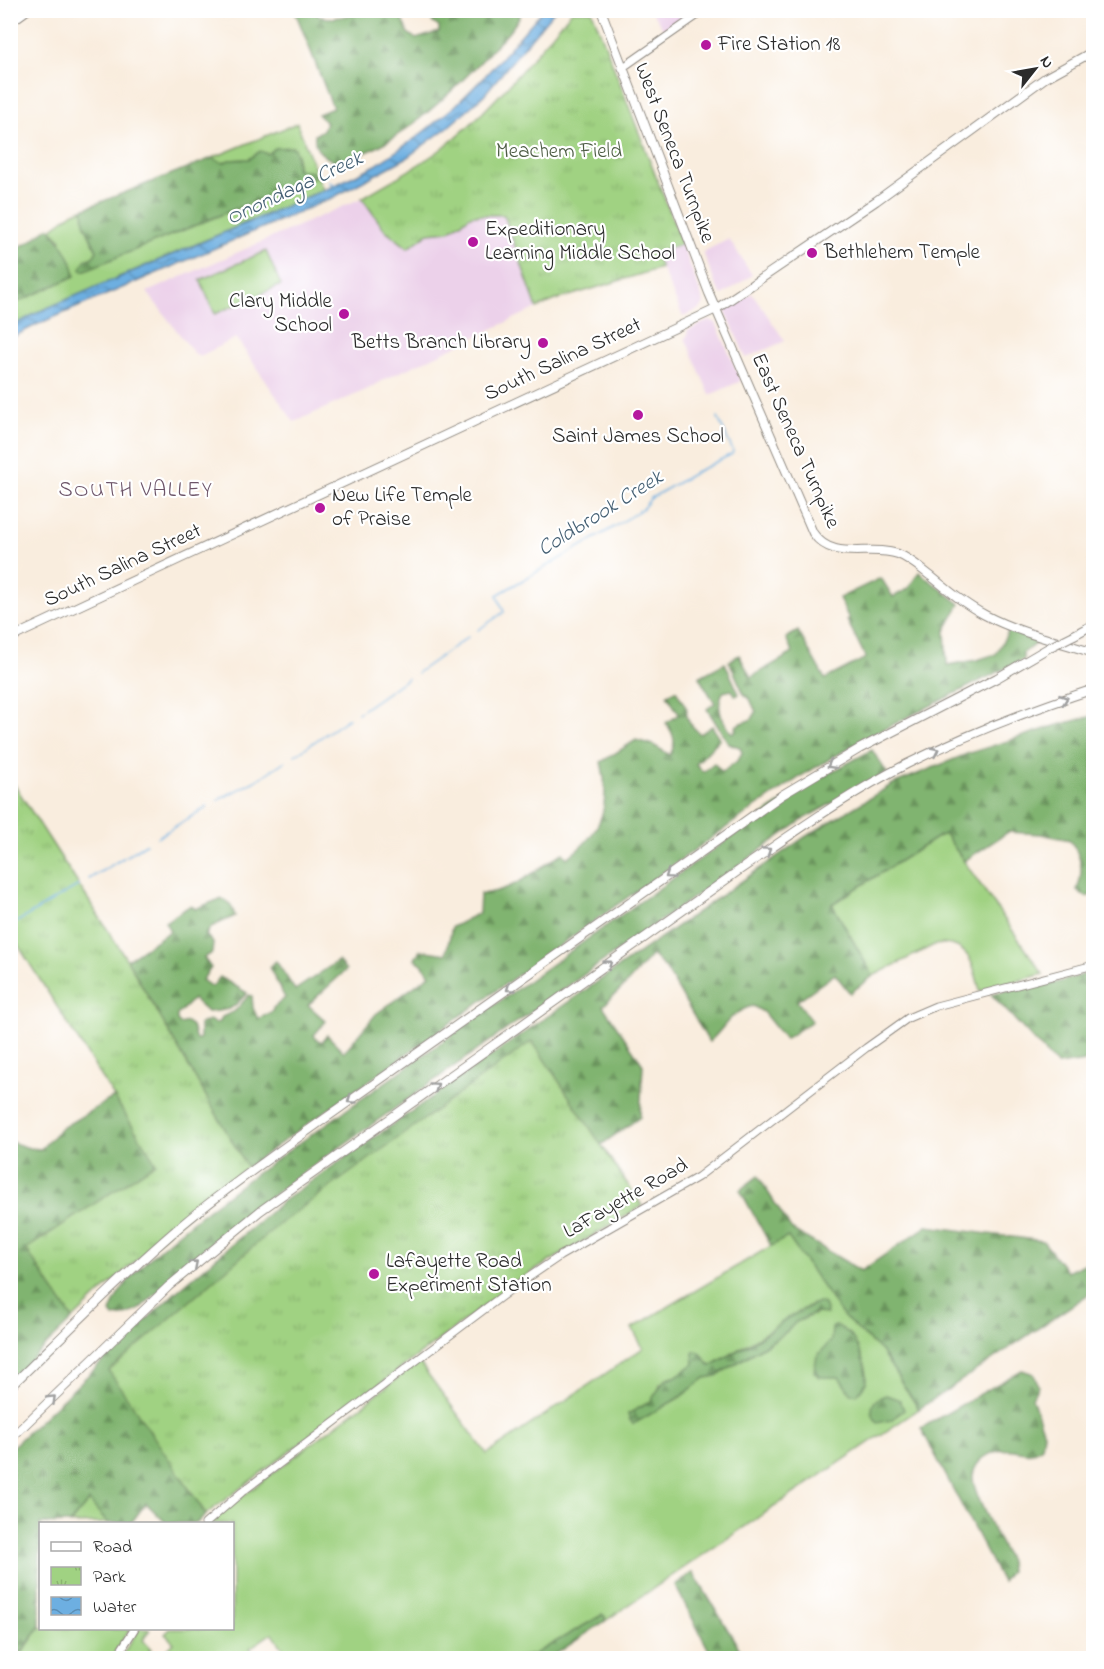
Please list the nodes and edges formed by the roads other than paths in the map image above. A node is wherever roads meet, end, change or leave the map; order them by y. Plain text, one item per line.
1 (28, 10) edge
2 (601, 10) edge
3 (705, 10) edge
4 (10, 23) edge
5 (1094, 51) edge
6 (622, 68) junction
7 (716, 309) junction
8 (1094, 624) edge
9 (10, 638) edge
10 (1094, 653) edge
11 (1094, 689) edge
12 (1094, 965) edge
13 (10, 1387) edge
14 (10, 1439) edge
15 (207, 1522) edge
16 (134, 1630) edge
17 (116, 1659) edge

1 - 4 street
2 - 6 main road, West Seneca Turnpike
3 - 6 street
5 - 7 main road, South Salina Street
6 - 7 main road, West Seneca Turnpike
7 - 9 main road, South Salina Street
7 - 10 main road, East Seneca Turnpike
8 -> 13 highway, bridge
14 -> 11 highway
12 - 15 street, LaFayette Road
16 - 17 street

